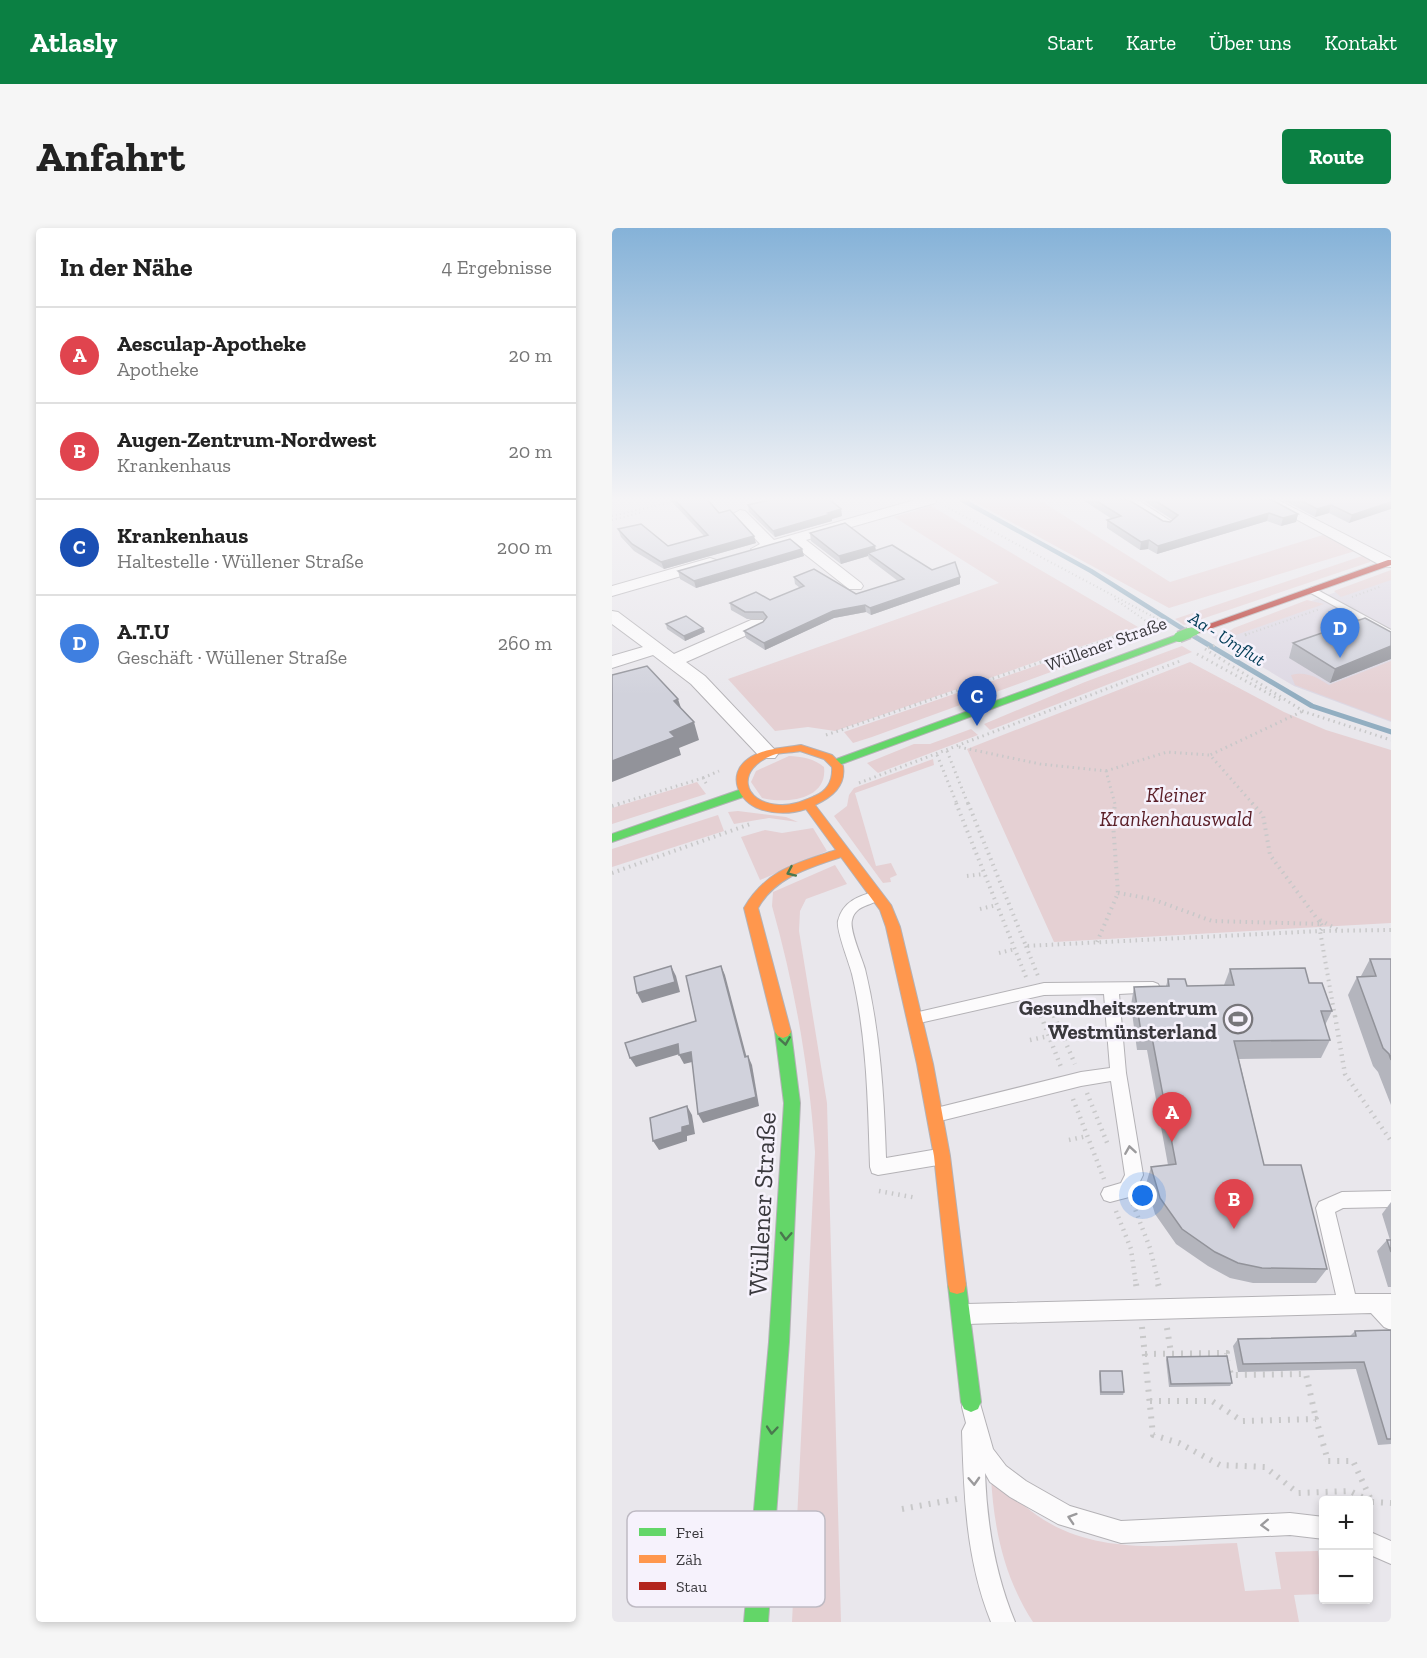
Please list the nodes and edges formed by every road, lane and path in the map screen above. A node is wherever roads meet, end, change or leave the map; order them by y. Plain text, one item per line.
1 (703, 565) edge
2 (828, 565) edge
3 (1056, 565) edge
4 (1381, 565) edge
5 (1391, 583) edge
6 (855, 586) dead end
7 (1312, 590) junction
8 (612, 591) edge
9 (1336, 603) junction
10 (612, 616) edge
11 (757, 624) edge
12 (1391, 634) edge
13 (1237, 638) dead end
14 (1227, 641) dead end
15 (1218, 644) dead end
16 (656, 649) junction
17 (1196, 653) dead end
18 (1186, 658) dead end
19 (612, 662) edge
20 (673, 662) junction
21 (1303, 711) junction
22 (818, 738) dead end
23 (1391, 740) edge
24 (959, 747) junction
25 (948, 751) junction
26 (768, 754) junction
27 (1210, 755) junction
28 (835, 763) junction
29 (726, 769) dead end
30 (1106, 771) junction
31 (703, 778) dead end
32 (852, 787) dead end
33 (742, 793) junction
34 (809, 805) junction
35 (755, 823) dead end
36 (612, 838) edge
37 (845, 850) junction
38 (612, 873) edge
39 (984, 874) dead end
40 (967, 876) dead end
41 (1118, 893) junction
42 (876, 896) junction
43 (997, 905) dead end
44 (980, 909) dead end
45 (1317, 918) junction
46 (1322, 924) junction
47 (1391, 930) edge
48 (1320, 931) junction
49 (1342, 932) junction
50 (1097, 942) junction
51 (1026, 946) junction
52 (1015, 949) dead end
53 (999, 953) dead end
54 (1111, 988) junction
55 (1163, 988) edge
56 (1044, 989) junction
57 (915, 1018) junction
58 (1049, 1036) dead end
59 (1030, 1040) dead end
60 (1118, 1073) junction
61 (1081, 1079) junction
62 (934, 1116) junction
63 (1087, 1136) dead end
64 (1070, 1140) dead end
65 (1391, 1141) edge
66 (942, 1156) junction
67 (1113, 1156) dead end
68 (1126, 1190) junction
69 (1110, 1194) dead end
70 (1391, 1199) edge
71 (1383, 1303) edge
72 (1348, 1304) junction
73 (1164, 1308) junction
74 (961, 1314) junction
75 (1391, 1320) edge
76 (1171, 1353) junction
77 (1145, 1354) dead end
78 (1150, 1401) dead end
79 (971, 1402) junction
80 (1316, 1419) junction
81 (1368, 1496) edge
82 (963, 1497) dead end
83 (1373, 1501) edge
84 (1391, 1503) edge
85 (902, 1509) dead end
86 (765, 1511) edge
87 (1319, 1528) edge
88 (1373, 1544) edge
89 (1391, 1553) edge
90 (757, 1607) edge
91 (756, 1622) edge
92 (1003, 1622) edge

1 - 8 street
2 - 6 street
3 - 22 path
4 - 7 main road, Wüllener Straße
5 - 9 path
7 - 9 lane
7 - 28 main road, Wüllener Straße, bridge
9 - 12 lane
9 - 13 path
10 - 16 street
11 - 20 street
14 - 15 path
16 - 19 street
16 - 20 street
17 - 21 path
18 - 24 path
20 - 26 street
21 - 23 path
21 - 27 path
24 - 25 path
24 - 30 path
25 - 32 path
25 - 51 path
26 - 28 main road
26 - 33 main road
27 - 30 path
27 - 45 path
28 - 34 main road
29 - 31 path
30 - 41 path
33 - 34 main road
33 - 36 main road
34 - 37 main road
35 - 38 path
37 - 42 main road
37 -> 86 main road, Wüllener Straße
39 - 40 path
41 - 46 path
41 - 50 path
42 - 57 main road
42 - 66 lane
43 - 44 path
45 - 46 path
45 - 49 path
46 - 48 path
47 - 49 path
48 - 49 path
48 - 50 path
48 - 65 path
50 - 51 path
51 - 56 path
52 - 53 path
54 - 55 lane
54 - 56 lane
54 - 60 lane
56 - 57 lane
56 - 61 path
57 - 62 main road
58 - 59 path
60 - 61 lane
68 -> 60 lane
61 - 62 lane
61 - 67 path
62 - 66 main road
63 - 64 path
66 - 74 main road
68 - 69 lane
68 - 73 path
70 - 72 lane
71 - 72 lane
71 - 75 lane
72 - 73 lane
73 - 74 lane
73 - 76 path
74 - 79 main road
76 - 77 path
76 - 80 path
78 - 80 path
87 -> 79 lane
79 -> 92 lane
80 - 81 path
82 - 85 path
83 - 84 path
88 - 89 lane
90 -> 91 main road, Wüllener Straße

